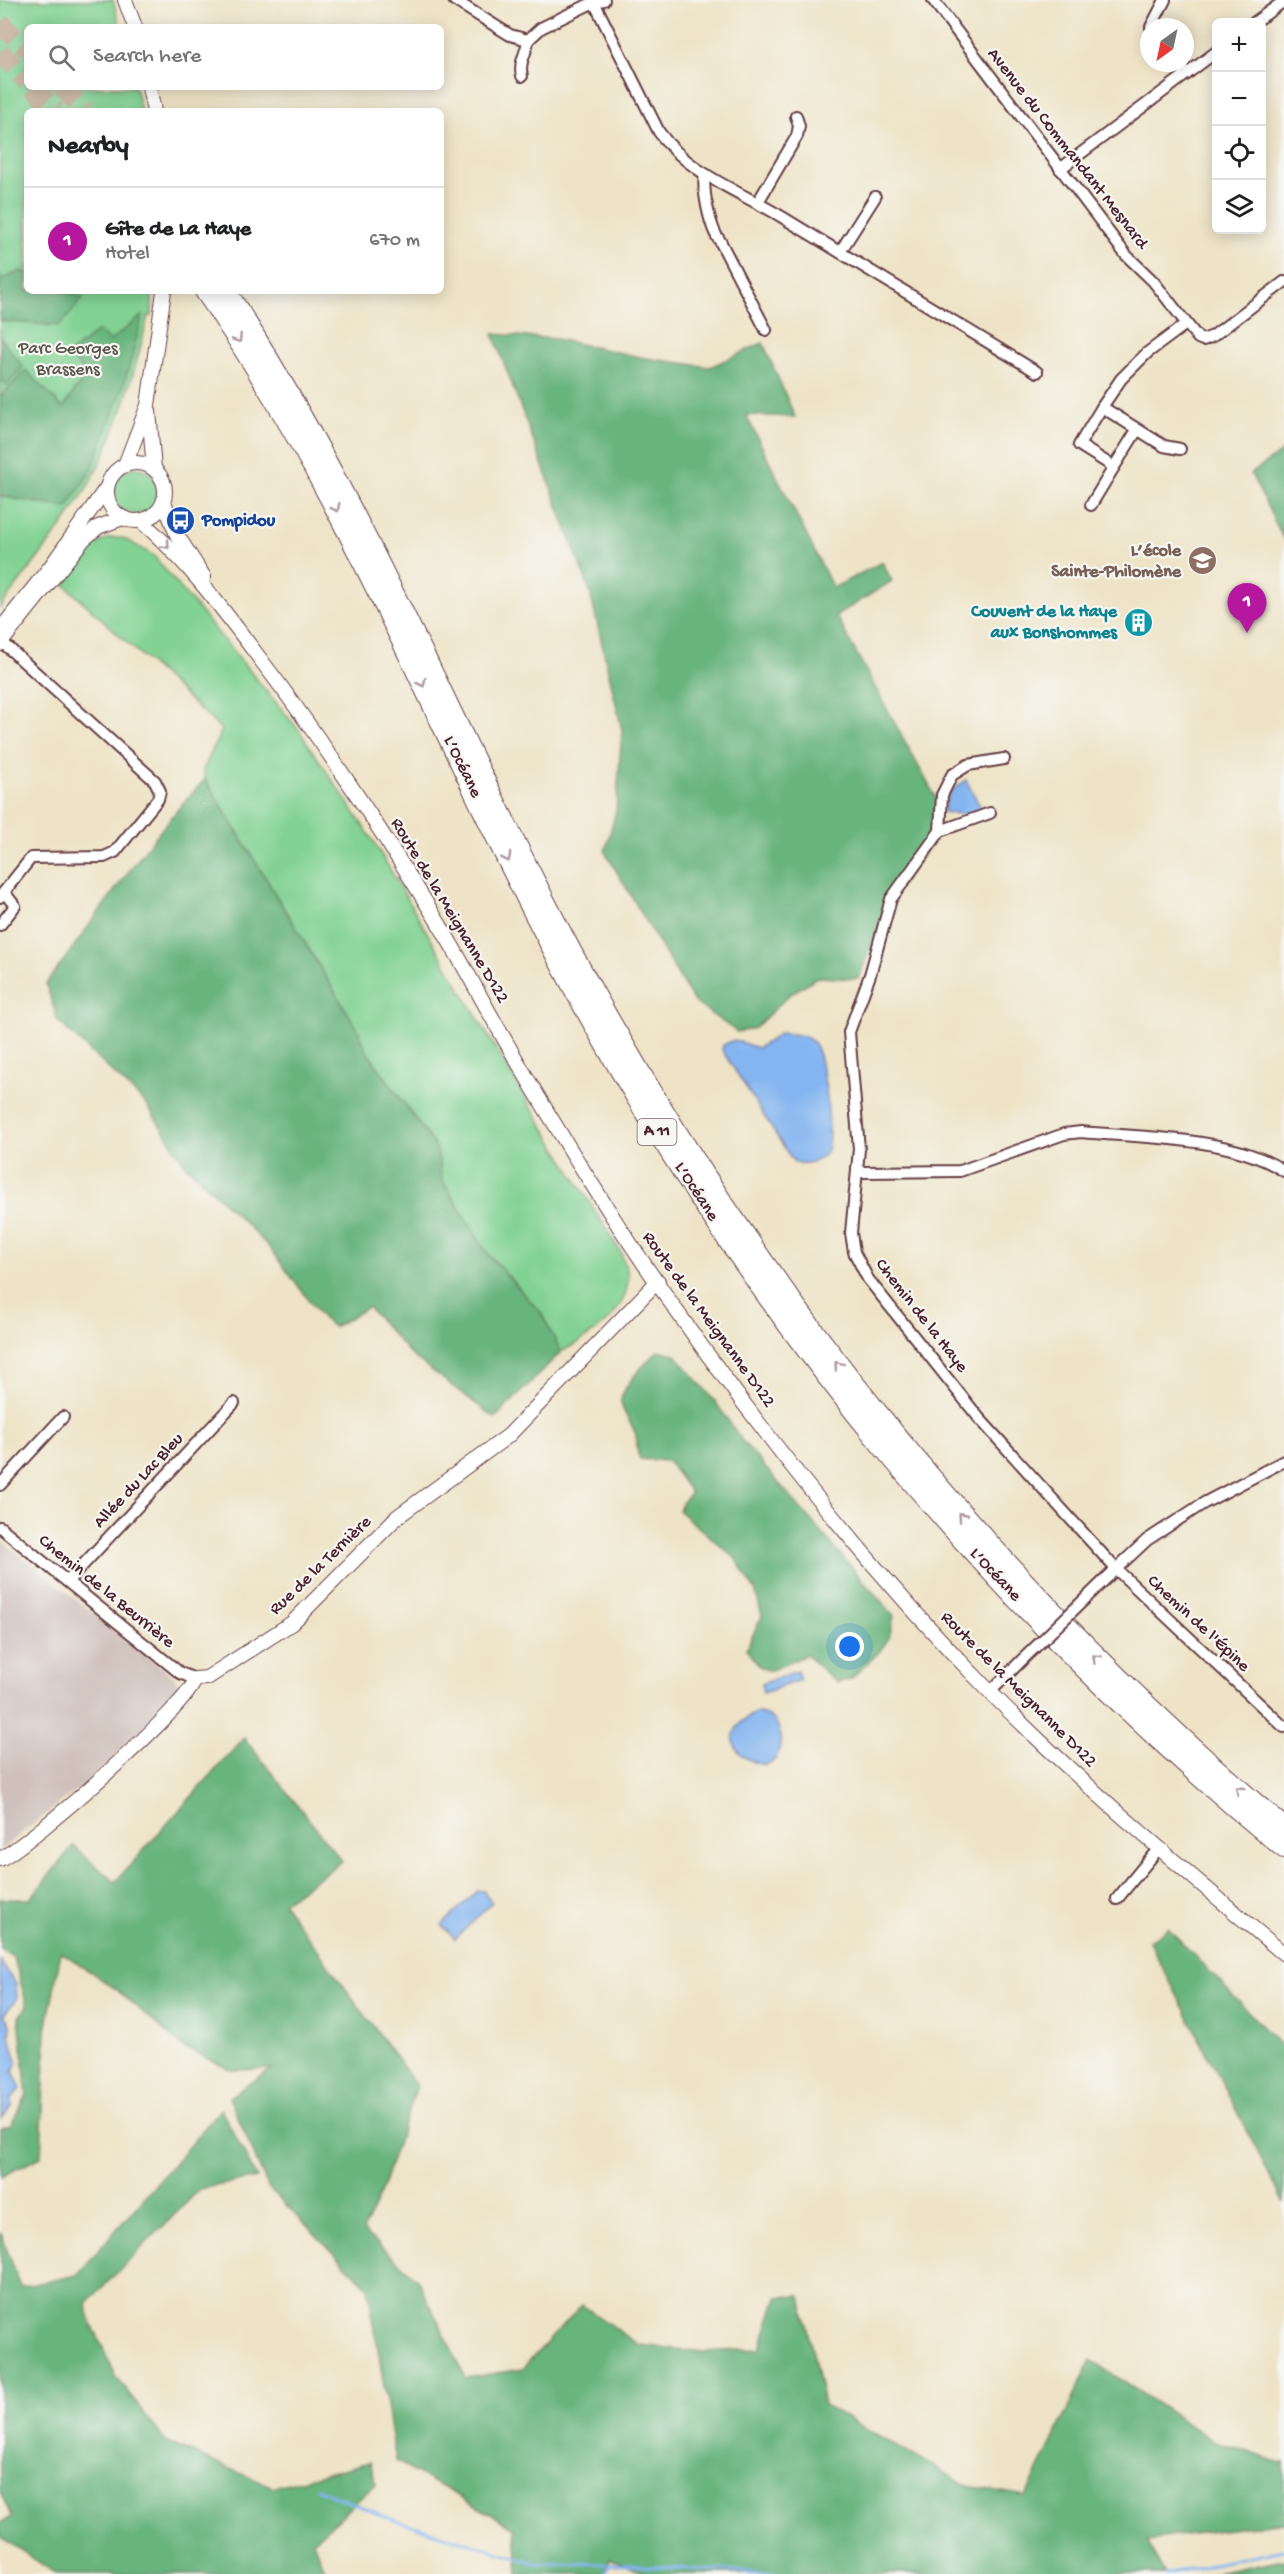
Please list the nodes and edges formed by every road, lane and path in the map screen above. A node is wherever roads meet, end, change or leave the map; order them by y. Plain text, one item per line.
1 (125, 0) edge
2 (132, 0) edge
3 (454, 0) edge
4 (933, 0) edge
5 (1165, 0) edge
6 (597, 1) edge
7 (1284, 1) edge
8 (1156, 18) edge
9 (1261, 18) edge
10 (134, 24) edge
11 (135, 24) edge
12 (528, 40) junction
13 (1212, 55) edge
14 (1187, 74) joint
15 (522, 76) dead end
16 (150, 90) edge
17 (153, 108) edge
18 (796, 116) dead end
19 (1060, 169) junction
20 (705, 174) junction
21 (875, 197) dead end
22 (758, 202) junction
23 (840, 252) junction
24 (1284, 282) edge
25 (164, 294) edge
26 (207, 294) edge
27 (228, 294) edge
28 (1186, 324) junction
29 (766, 330) dead end
30 (1037, 372) dead end
31 (148, 405) junction
32 (1102, 407) junction
33 (1137, 430) junction
34 (1180, 449) dead end
35 (125, 465) junction
36 (1114, 467) junction
37 (154, 469) junction
38 (107, 487) junction
39 (164, 502) junction
40 (1091, 505) dead end
41 (123, 518) junction
42 (141, 521) junction
43 (223, 609) junction
44 (1, 638) edge
45 (1004, 759) dead end
46 (990, 813) dead end
47 (940, 831) junction
48 (2, 894) edge
49 (0, 925) edge
50 (857, 1169) junction
51 (1284, 1171) edge
52 (658, 1281) junction
53 (234, 1403) dead end
54 (63, 1417) dead end
55 (1284, 1461) edge
56 (0, 1485) edge
57 (0, 1527) edge
58 (1116, 1569) junction
59 (68, 1581) junction
60 (195, 1679) junction
61 (990, 1692) junction
62 (1284, 1727) edge
63 (1284, 1828) edge
64 (1159, 1848) junction
65 (1284, 1848) edge
66 (0, 1859) edge
67 (1117, 1899) dead end
68 (1284, 1954) edge

1 - 10 street
2 - 11 street
3 - 12 street
4 - 19 street, Avenue du Commandant Mesnard
5 - 8 street
6 - 12 street
6 - 20 street
7 - 9 street
12 - 15 street
13 - 14 street
14 - 19 street
16 - 17 street
18 - 22 street
19 - 28 street, Avenue du Commandant Mesnard
20 - 22 street
20 - 29 street
21 - 23 street
22 - 23 street
23 - 30 street
24 - 28 street, Avenue du Commandant Mesnard
25 - 31 street
26 -> 65 highway, L’Océane / A 11
63 -> 27 highway, L’Océane / A 11
28 - 32 street
31 - 35 street
31 - 37 street
32 - 33 street
32 - 36 street
33 - 34 street
33 - 36 street
35 - 37 street
35 - 38 street
36 - 40 street
37 - 39 street
38 - 41 street
38 - 44 street
39 - 42 street
39 - 43 street
41 - 42 street
41 - 44 street
42 -> 43 street
43 - 52 street, Route de la Meignanne D122
44 - 48 street
45 - 47 street
46 - 47 street
47 - 50 street, Chemin de la Haye
48 - 49 street
50 - 51 street
50 - 58 street, Chemin de la Haye
52 - 60 street, Rue de la Ternière
52 - 61 street, Route de la Meignanne D122
53 - 59 street, Allée du Lac Bleu
54 - 56 street
55 - 58 street
57 - 59 street, Chemin de la Beurrière
58 - 61 street, bridge
58 - 62 street, Chemin de l'Épine
59 - 60 street, Chemin de la Beurrière
60 - 66 street
61 - 64 street, Route de la Meignanne D122
64 - 67 street
64 - 68 street, Route de la Meignanne D122

